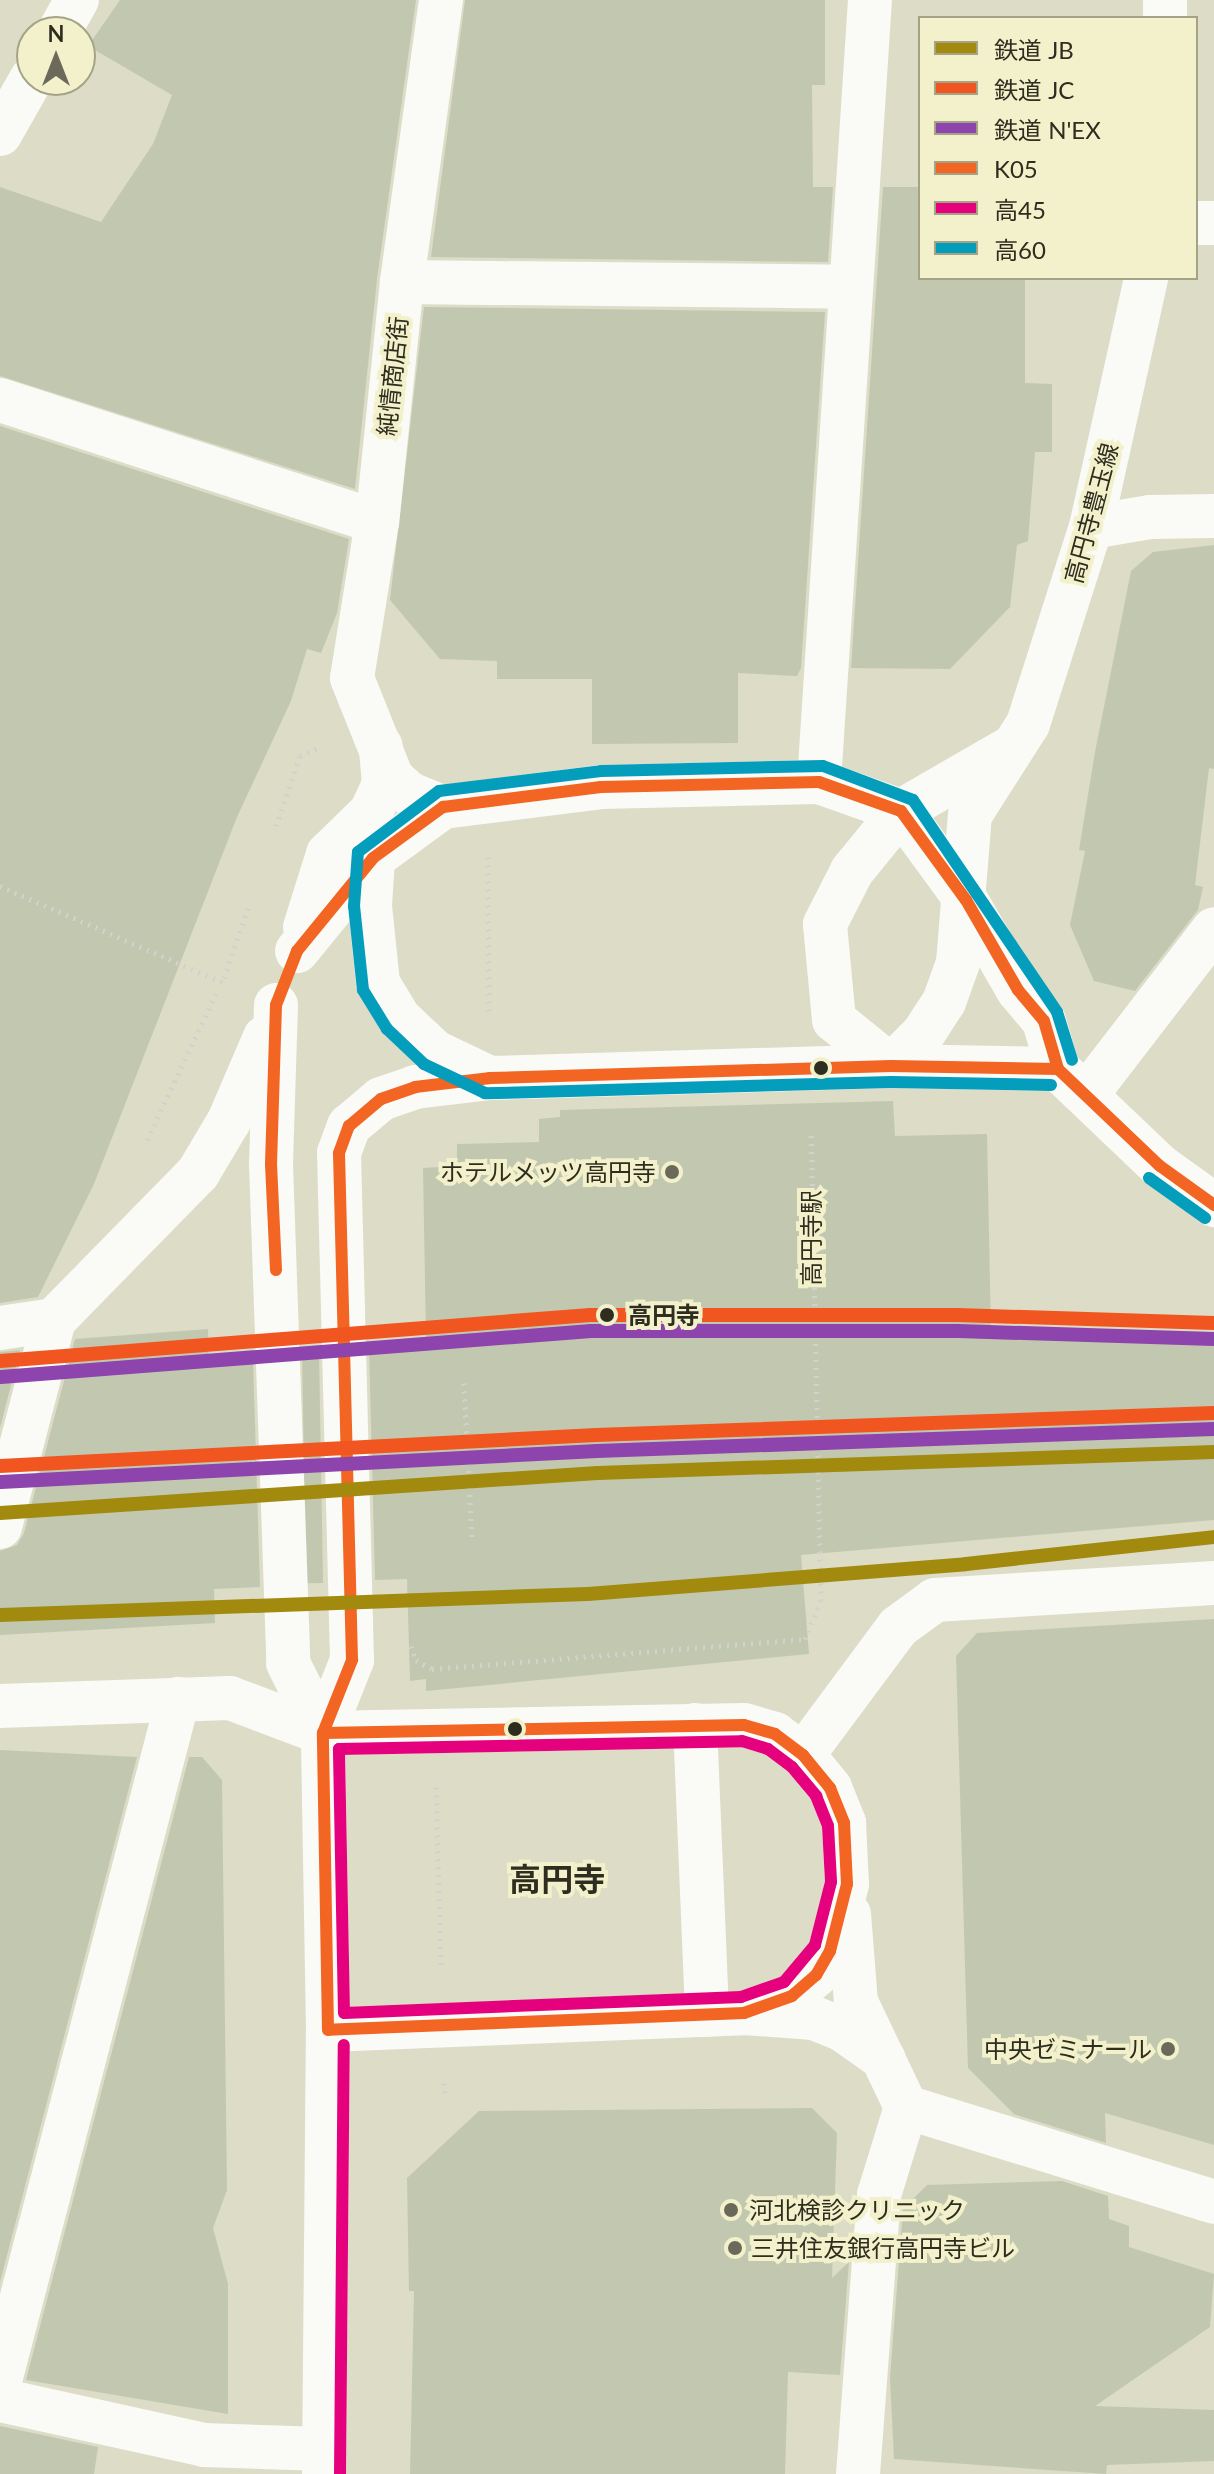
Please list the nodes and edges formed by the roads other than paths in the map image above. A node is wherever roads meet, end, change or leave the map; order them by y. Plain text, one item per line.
1 (441, 0) edge
2 (870, 0) edge
3 (22, 96) edge
4 (0, 134) edge
5 (1146, 280) edge
6 (402, 282) junction
7 (850, 287) junction
8 (0, 400) edge
9 (1214, 516) edge
10 (377, 522) junction
11 (1091, 527) junction
12 (1019, 743) junction
13 (381, 746) junction
14 (819, 782) junction
15 (443, 807) junction
16 (901, 811) junction
17 (373, 858) junction
18 (966, 900) junction
19 (1214, 929) edge
20 (297, 951) junction
21 (276, 1005) junction
22 (891, 1066) junction
23 (490, 1078) junction
24 (1072, 1081) junction
25 (1214, 1205) edge
26 (54, 1320) junction
27 (0, 1328) edge
28 (0, 1527) edge
29 (1214, 1583) edge
30 (178, 1699) junction
31 (0, 1706) edge
32 (695, 1725) junction
33 (323, 1733) junction
34 (803, 1755) junction
35 (847, 1884) junction
36 (726, 2014) junction
37 (328, 2030) junction
38 (884, 2059) junction
39 (906, 2107) junction
40 (1214, 2202) edge
41 (0, 2381) edge
42 (0, 2400) edge
43 (324, 2462) edge
44 (858, 2474) edge

1 - 6 street, 純情商店街
2 - 7 street
3 - 4 street
5 - 11 street, 高円寺豊玉線
6 - 7 street
6 - 10 street, 純情商店街
7 - 14 street
8 - 10 street
9 - 11 street
10 - 13 street, 純情商店街
11 - 12 street, 高円寺豊玉線
12 - 16 street
12 - 18 street, 高円寺豊玉線
13 - 15 street, 純情商店街
13 - 20 street
14 - 15 street
14 - 16 street
15 - 17 street
16 - 18 street
16 - 22 street
17 - 20 street
17 - 23 street
18 - 22 street, 高円寺豊玉線
18 - 24 street
19 - 24 street
20 - 21 street
21 - 26 street
21 - 33 street
22 - 23 street
22 - 24 street
23 - 33 street
24 - 25 street
26 - 27 street
26 - 28 street
29 - 34 street
30 - 31 street
30 - 33 street
30 - 41 street
32 - 33 street
32 - 34 street
32 - 36 street
33 - 37 street
34 - 35 street
35 - 36 street
35 - 38 street
36 - 37 street
36 - 38 street
37 - 43 street
38 - 39 street
39 - 40 street
39 - 44 street
42 - 43 street

